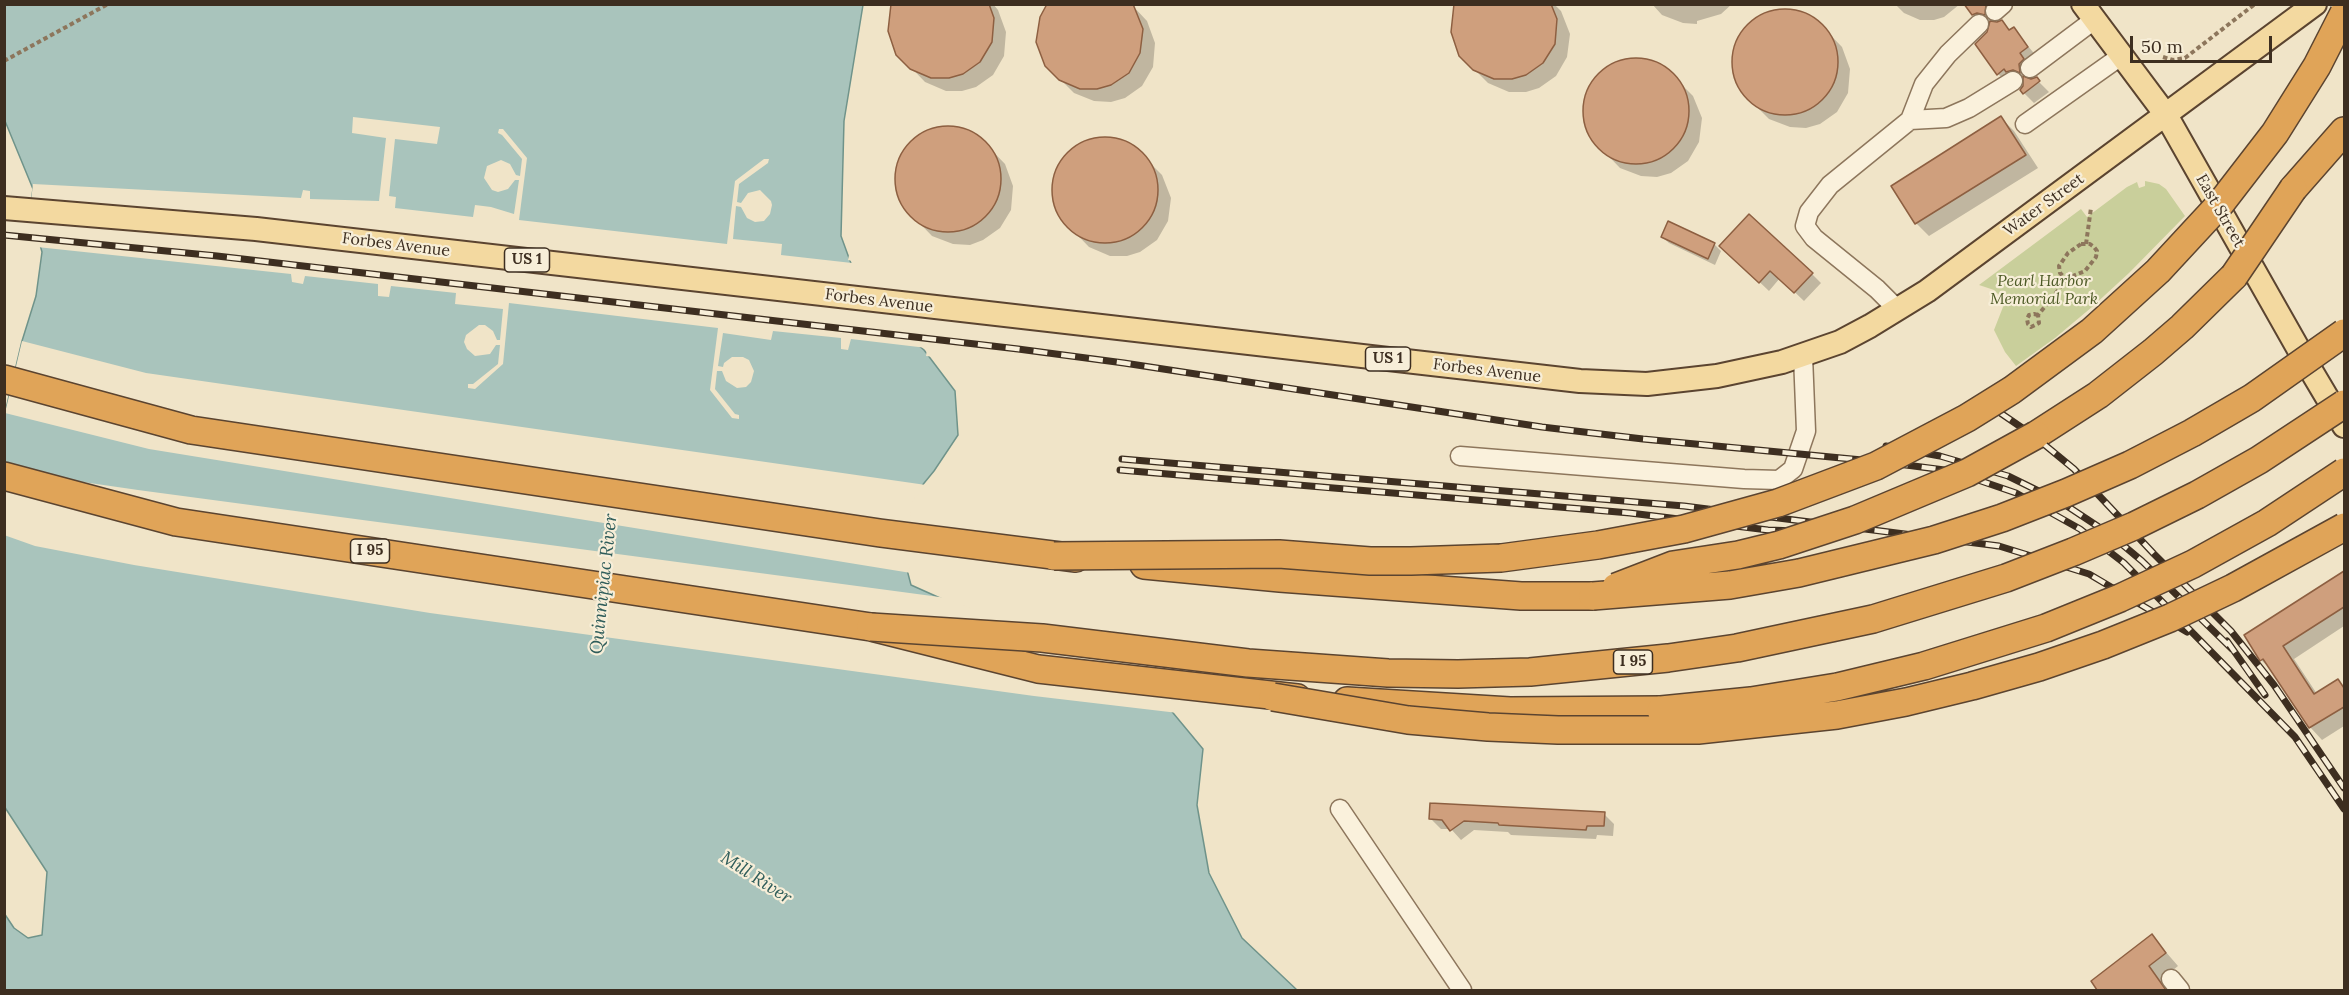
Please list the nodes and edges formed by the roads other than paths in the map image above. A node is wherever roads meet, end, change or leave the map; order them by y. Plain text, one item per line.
1 (2315, 4) edge
2 (2088, 12) edge
3 (2344, 13) edge
4 (1979, 24) dead end
5 (2121, 56) junction
6 (2030, 68) dead end
7 (2013, 81) dead end
8 (2166, 115) junction
9 (1910, 120) junction
10 (2025, 124) dead end
11 (2344, 131) edge
12 (2344, 155) edge
13 (2297, 195) junction
14 (4, 208) edge
15 (1898, 310) junction
16 (2344, 333) edge
17 (1803, 356) junction
18 (1753, 368) joint
19 (4, 379) edge
20 (2344, 404) edge
21 (2344, 426) edge
22 (1460, 456) dead end
23 (2344, 472) edge
24 (4, 476) edge
25 (2344, 527) edge
26 (1054, 556) junction
27 (1593, 596) junction
28 (871, 627) junction
29 (1273, 697) junction
30 (1340, 809) dead end
31 (1462, 990) edge

1 - 8 main road, Water Street / US 1
2 - 5 main road, East Street
2 - 6 lane
3 - 26 highway, bridge
4 - 9 lane
5 - 8 main road, East Street
5 - 10 lane
7 - 9 lane
8 - 15 main road, Water Street / US 1
8 - 21 main road, East Street
9 - 15 lane
11 - 13 highway
12 - 13 highway
13 - 27 highway, bridge
14 - 18 main road, Forbes Avenue / US 1
15 - 17 main road, Water Street / US 1
16 - 27 highway, bridge
17 - 18 main road, Water Street / US 1
17 - 22 lane
19 - 26 highway
20 - 28 highway, I 95, bridge
23 - 29 highway, bridge
24 - 28 highway, I 95
25 - 29 highway, bridge
26 - 27 highway, bridge
28 - 29 highway, bridge
30 - 31 lane

